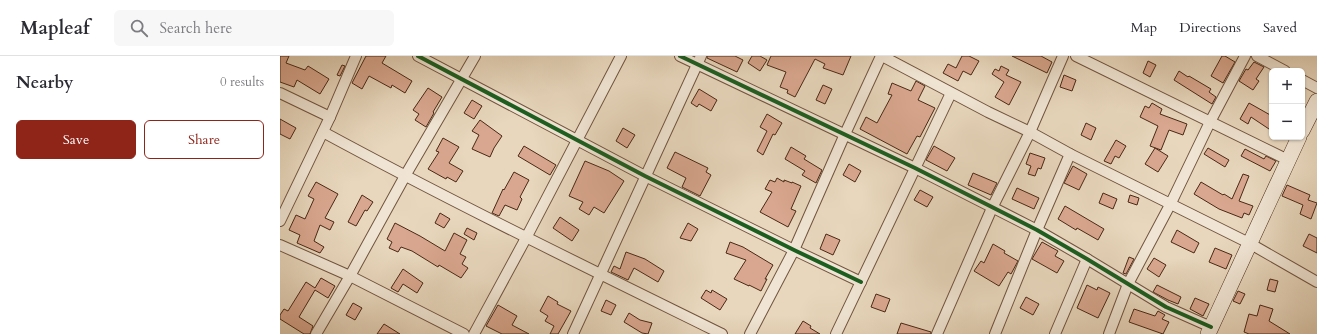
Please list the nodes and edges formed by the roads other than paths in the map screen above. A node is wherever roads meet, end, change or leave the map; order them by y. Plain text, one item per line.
1 (356, 56) edge
2 (418, 56) edge
3 (475, 56) edge
4 (621, 56) edge
5 (680, 56) edge
6 (881, 56) edge
7 (1063, 56) edge
8 (1076, 56) edge
9 (1245, 56) edge
10 (1256, 56) edge
11 (699, 60) edge
12 (1279, 68) edge
13 (461, 80) junction
14 (1305, 82) edge
15 (1317, 88) edge
16 (280, 93) edge
17 (951, 93) junction
18 (1317, 101) edge
19 (330, 117) junction
20 (1210, 122) junction
21 (1305, 125) edge
22 (323, 132) junction
23 (1030, 132) junction
24 (845, 134) junction
25 (578, 140) junction
26 (1298, 140) edge
27 (1070, 154) junction
28 (1288, 160) junction
29 (915, 168) junction
30 (405, 176) junction
31 (645, 176) junction
32 (1171, 204) junction
33 (992, 208) junction
34 (280, 221) edge
35 (1036, 230) junction
36 (526, 238) junction
37 (1249, 243) junction
38 (280, 245) edge
39 (794, 250) junction
40 (1087, 259) junction
41 (600, 274) junction
42 (350, 276) junction
43 (861, 282) junction
44 (1317, 282) edge
45 (1128, 284) junction
46 (1209, 331) edge
47 (840, 333) edge
48 (316, 334) edge
49 (464, 334) edge
50 (474, 334) edge
51 (573, 334) edge
52 (722, 334) edge
53 (750, 334) edge
54 (937, 334) edge
55 (995, 334) edge
56 (1055, 334) edge
57 (1109, 334) edge

1 - 19 street
2 - 13 street
3 - 13 street
4 - 25 street
5 - 11 street
6 - 17 street
6 - 24 street
7 - 23 street
8 - 20 street
9 - 20 street
10 - 12 street
11 - 24 street
11 - 31 street
13 - 25 street
13 - 30 street
14 - 15 street
16 - 19 street
17 - 23 street
17 - 29 street
18 - 21 main road
19 - 22 street
20 - 28 street
20 - 32 street
22 - 30 street
22 - 34 street
23 - 27 street
23 - 33 street
24 - 29 street
24 - 39 street
25 - 31 street
25 - 36 street
26 - 28 main road
27 - 32 street
27 - 35 street
28 - 37 main road
29 - 33 street
29 - 43 street
30 - 36 street
30 - 42 street
31 - 39 street
31 - 41 street
32 - 37 street
32 - 45 street
33 - 35 street
33 - 54 street
35 - 40 street
35 - 55 street
36 - 41 street
36 - 50 street
37 - 44 street
37 - 46 main road
38 - 42 street
39 - 43 street
39 - 53 street
40 - 45 street
40 - 56 street
41 - 51 street
41 - 52 street
42 - 48 street
42 - 49 street
43 - 47 street
45 - 46 street
45 - 57 street

